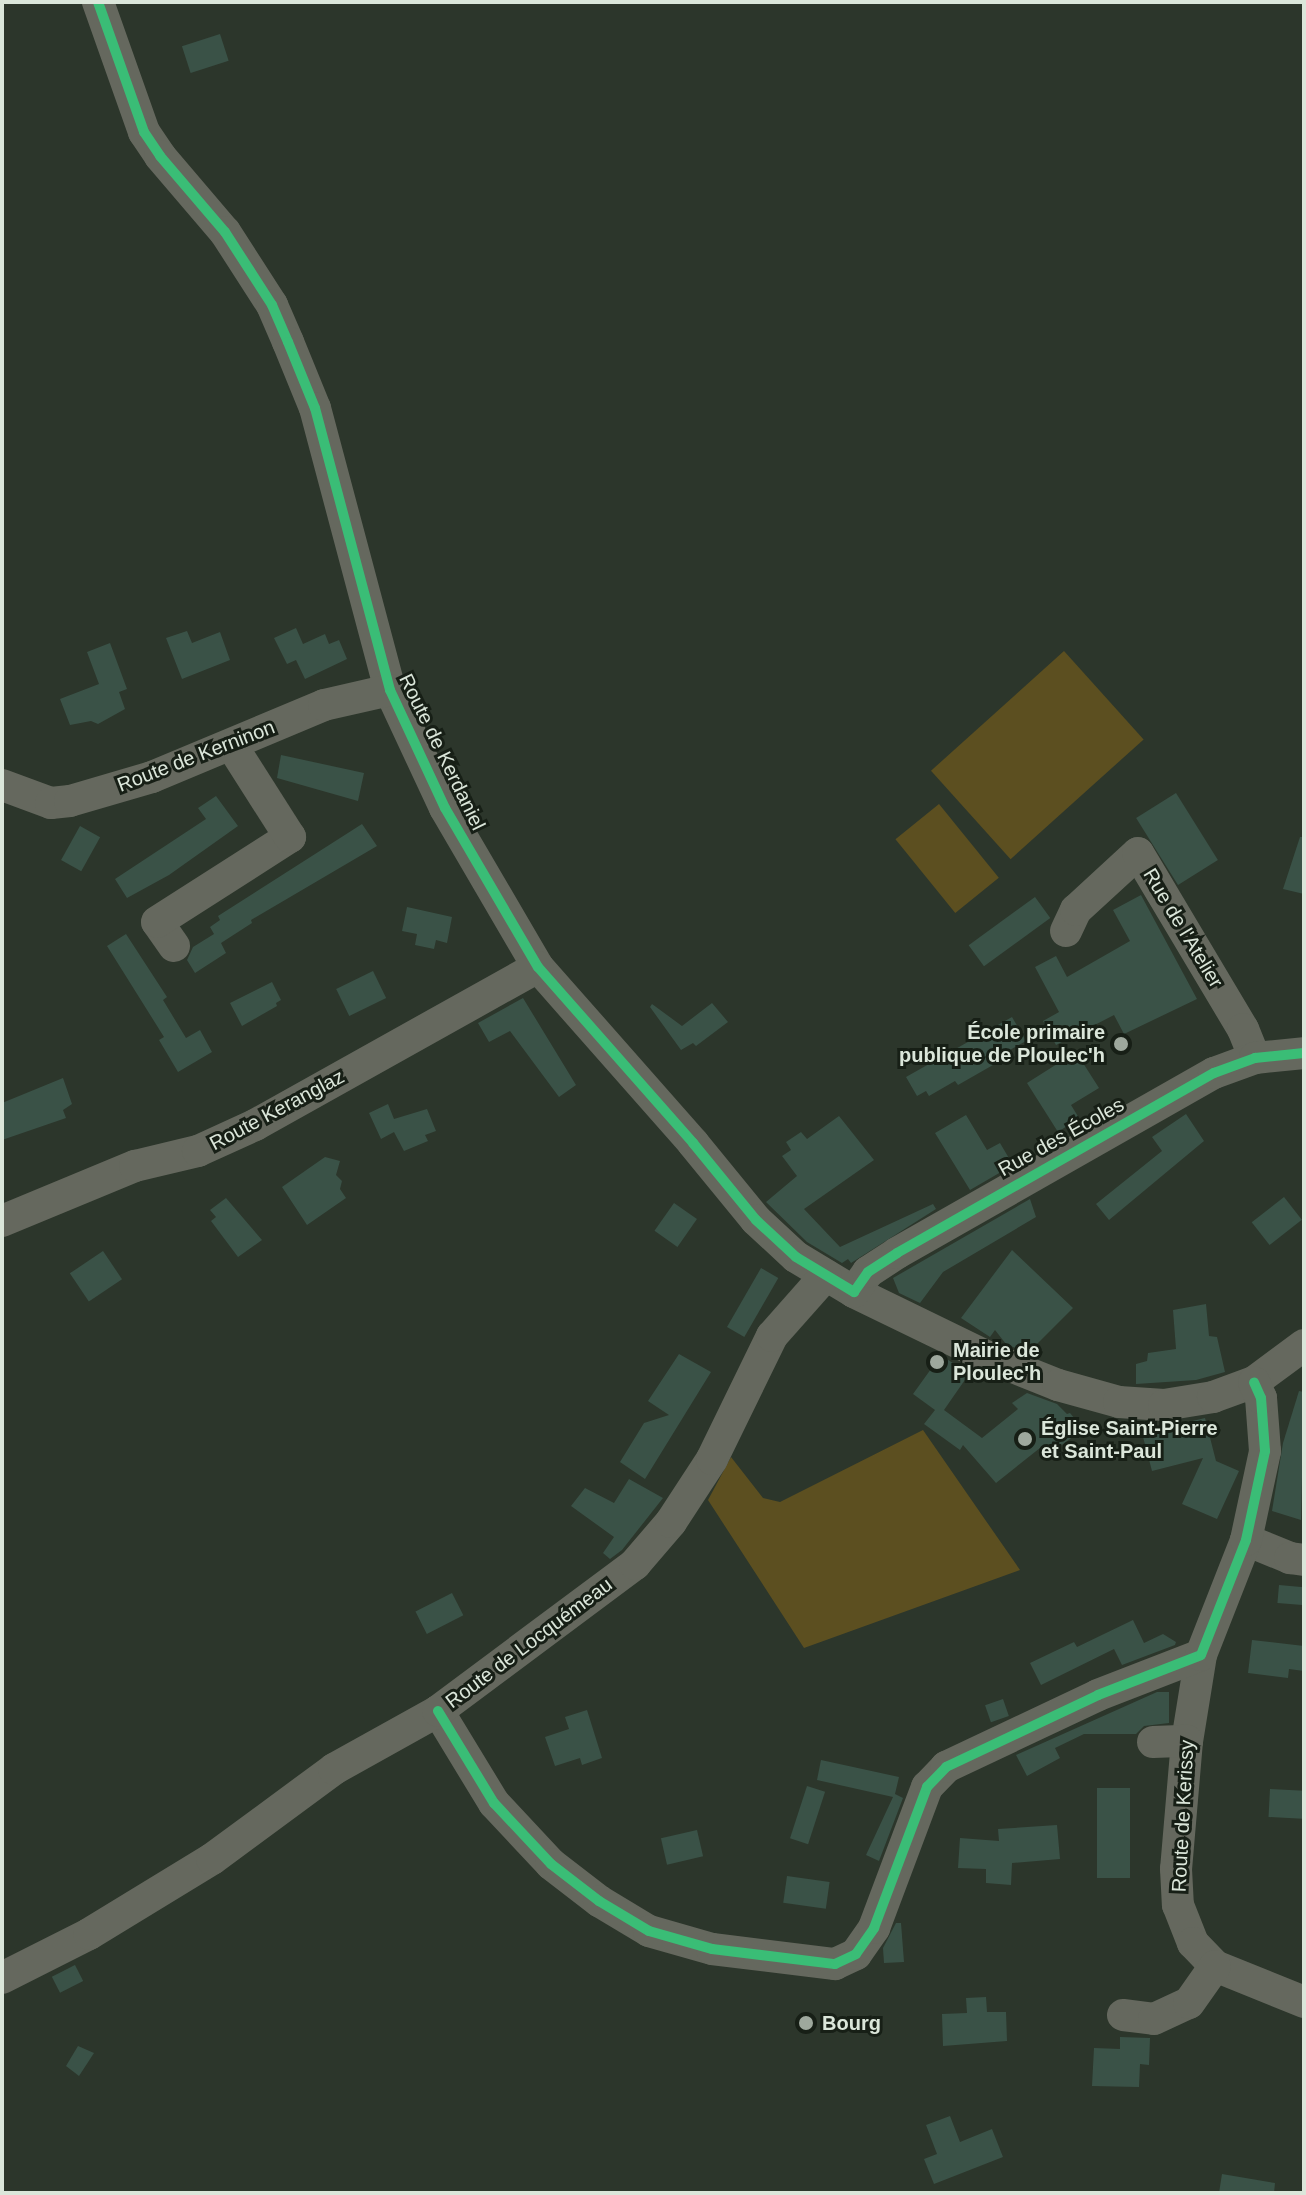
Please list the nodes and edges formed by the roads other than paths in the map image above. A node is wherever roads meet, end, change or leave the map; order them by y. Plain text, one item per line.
1 (98, 2) edge
2 (390, 690) junction
3 (232, 746) junction
4 (2, 785) edge
5 (1066, 931) dead end
6 (174, 946) dead end
7 (538, 967) junction
8 (1304, 1053) edge
9 (1255, 1058) junction
10 (2, 1221) edge
11 (826, 1275) junction
12 (854, 1292) junction
13 (1304, 1345) edge
14 (1254, 1382) junction
15 (1246, 1540) junction
16 (1304, 1560) edge
17 (1201, 1655) junction
18 (438, 1711) junction
19 (1187, 1741) junction
20 (1153, 1742) dead end
21 (1215, 1966) junction
22 (2, 1978) edge
23 (1304, 2002) edge
24 (1123, 2015) dead end

1 - 2 street, Route de Kerdaniel
2 - 3 street, Route de Kerninon
2 - 7 street, Route de Kerdaniel
3 - 4 street, Route de Kerninon
3 - 6 street
5 - 9 street, Rue de l'Atelier
7 - 10 street, Route Keranglaz
7 - 11 street, Route de Kerdaniel
8 - 9 street, Rue des Écoles
9 - 12 street, Rue des Écoles
11 - 12 street, Route de Kerdaniel
11 - 18 street, Route de Locquémeau
12 - 14 street, Route de Kerdaniel
13 - 14 street, Route de Kerdaniel
14 - 15 street, Route de Kerissy
15 - 16 street
15 - 17 street, Route de Kerissy
17 - 18 street
17 - 19 street, Route de Kerissy
18 - 22 street, Route de Locquémeau
19 - 20 street
19 - 21 street, Route de Kerissy
21 - 23 street, Route de Kerissy
21 - 24 street

